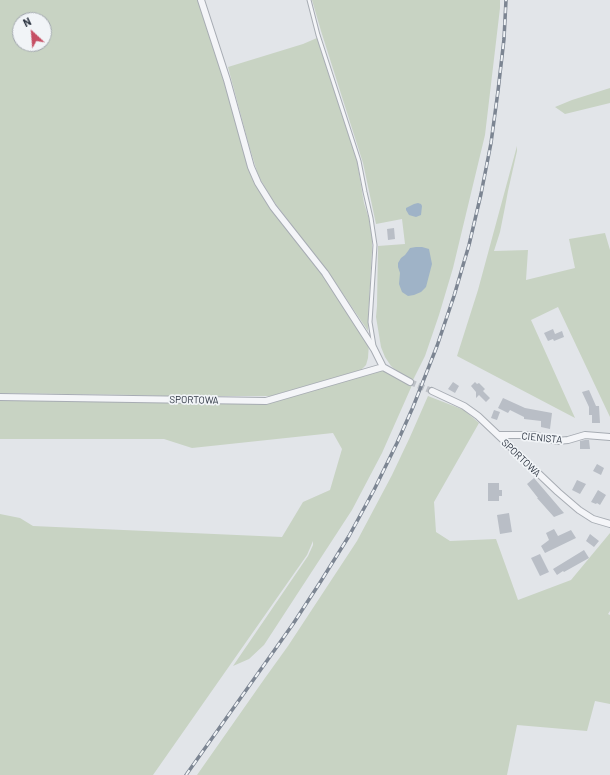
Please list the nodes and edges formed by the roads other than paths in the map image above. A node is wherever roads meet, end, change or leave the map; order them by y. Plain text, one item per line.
1 (201, 0) edge
2 (308, 0) edge
3 (374, 349) junction
4 (383, 367) junction
5 (410, 382) tunnel mouth
6 (432, 391) tunnel mouth
7 (0, 398) edge
8 (498, 435) junction
9 (610, 437) edge
10 (610, 524) edge

1 - 3 street
2 - 3 lane
3 - 4 street
4 - 5 street
4 - 7 street, SPORTOWA
6 - 8 street, SPORTOWA
8 - 9 street, CIENISTA
8 - 10 street, SPORTOWA

